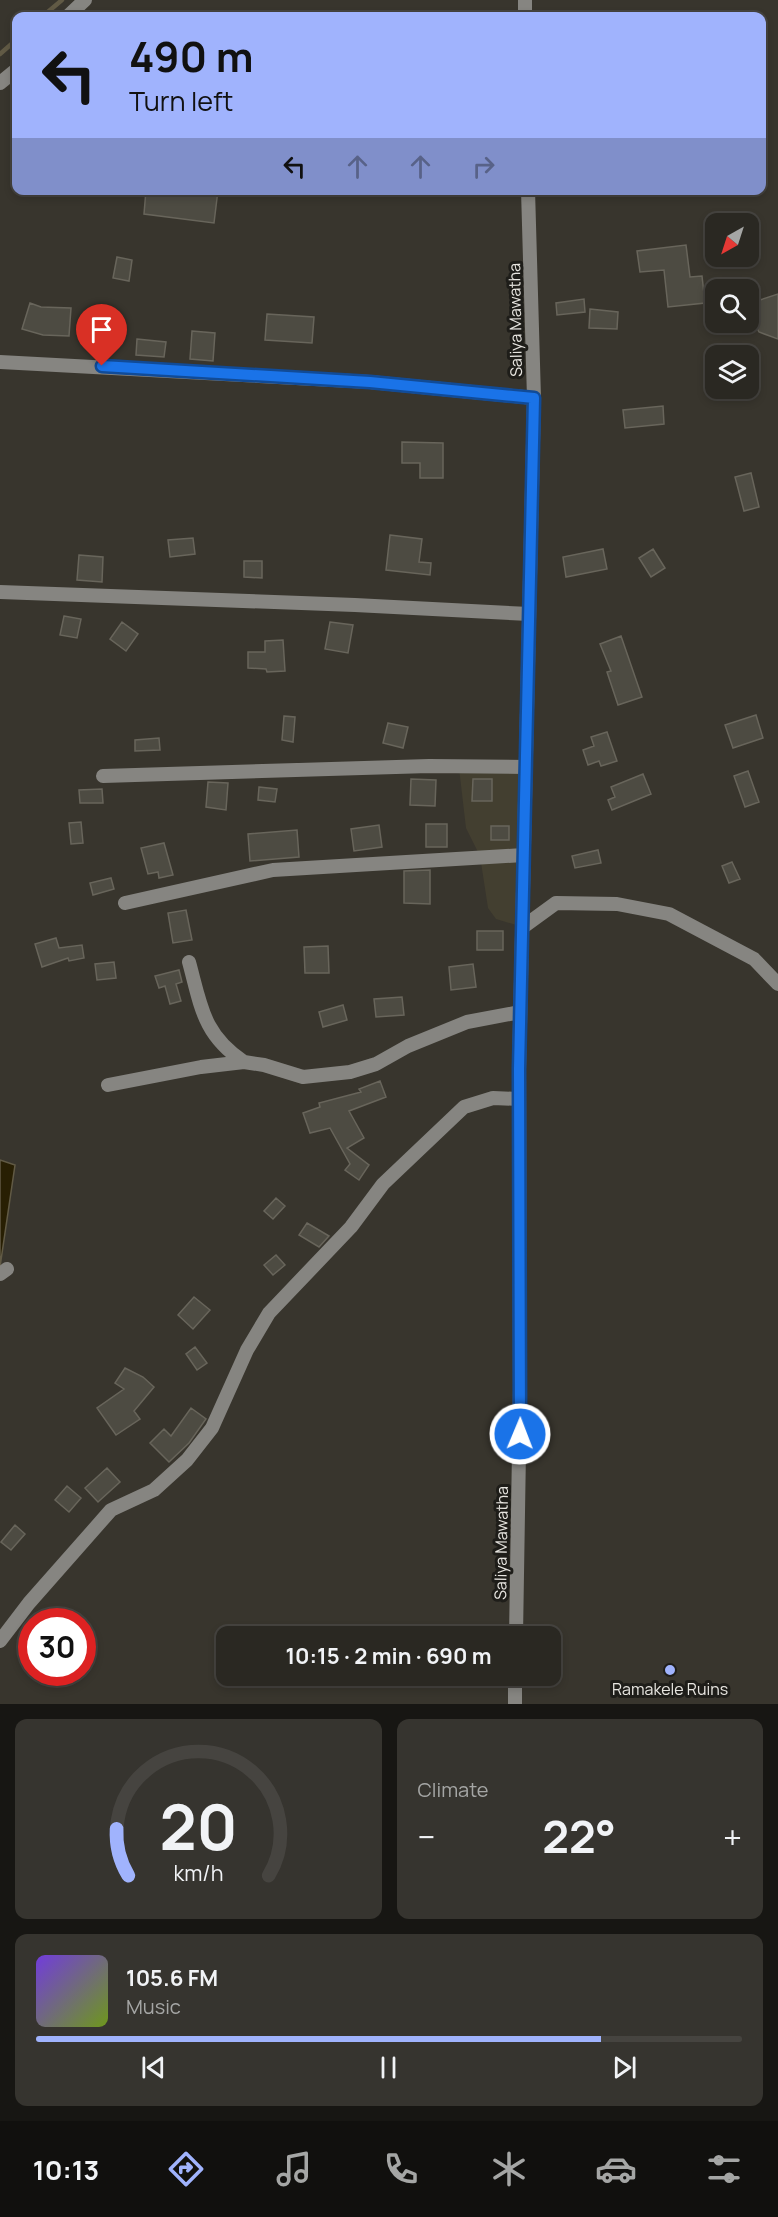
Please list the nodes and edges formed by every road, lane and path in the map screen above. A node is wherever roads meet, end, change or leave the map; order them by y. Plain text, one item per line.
1 (85, 0) edge
2 (72, 12) edge
3 (12, 73) edge
4 (0, 83) edge
5 (528, 195) edge
6 (0, 362) edge
7 (534, 398) junction
8 (0, 592) edge
9 (529, 614) junction
10 (526, 767) junction
11 (103, 776) dead end
12 (523, 855) junction
13 (125, 903) dead end
14 (522, 927) junction
15 (189, 962) dead end
16 (778, 984) edge
17 (520, 1012) junction
18 (244, 1062) junction
19 (108, 1084) dead end
20 (519, 1099) junction
21 (516, 1626) edge
22 (0, 1641) edge
23 (515, 1686) edge
24 (515, 1704) edge

1 - 2 street
3 - 4 street
5 - 7 street, Saliya Mawatha
6 - 7 street
7 - 9 street, Saliya Mawatha
8 - 9 street
9 - 10 street, Saliya Mawatha
10 - 11 street
10 - 12 street, Saliya Mawatha
12 - 13 street
12 - 14 street, Saliya Mawatha
14 - 16 street
14 - 17 street, Saliya Mawatha
15 - 18 street
17 - 18 street
17 - 20 street, Saliya Mawatha
18 - 19 street
20 - 21 street, Saliya Mawatha
20 - 22 street
23 - 24 street

